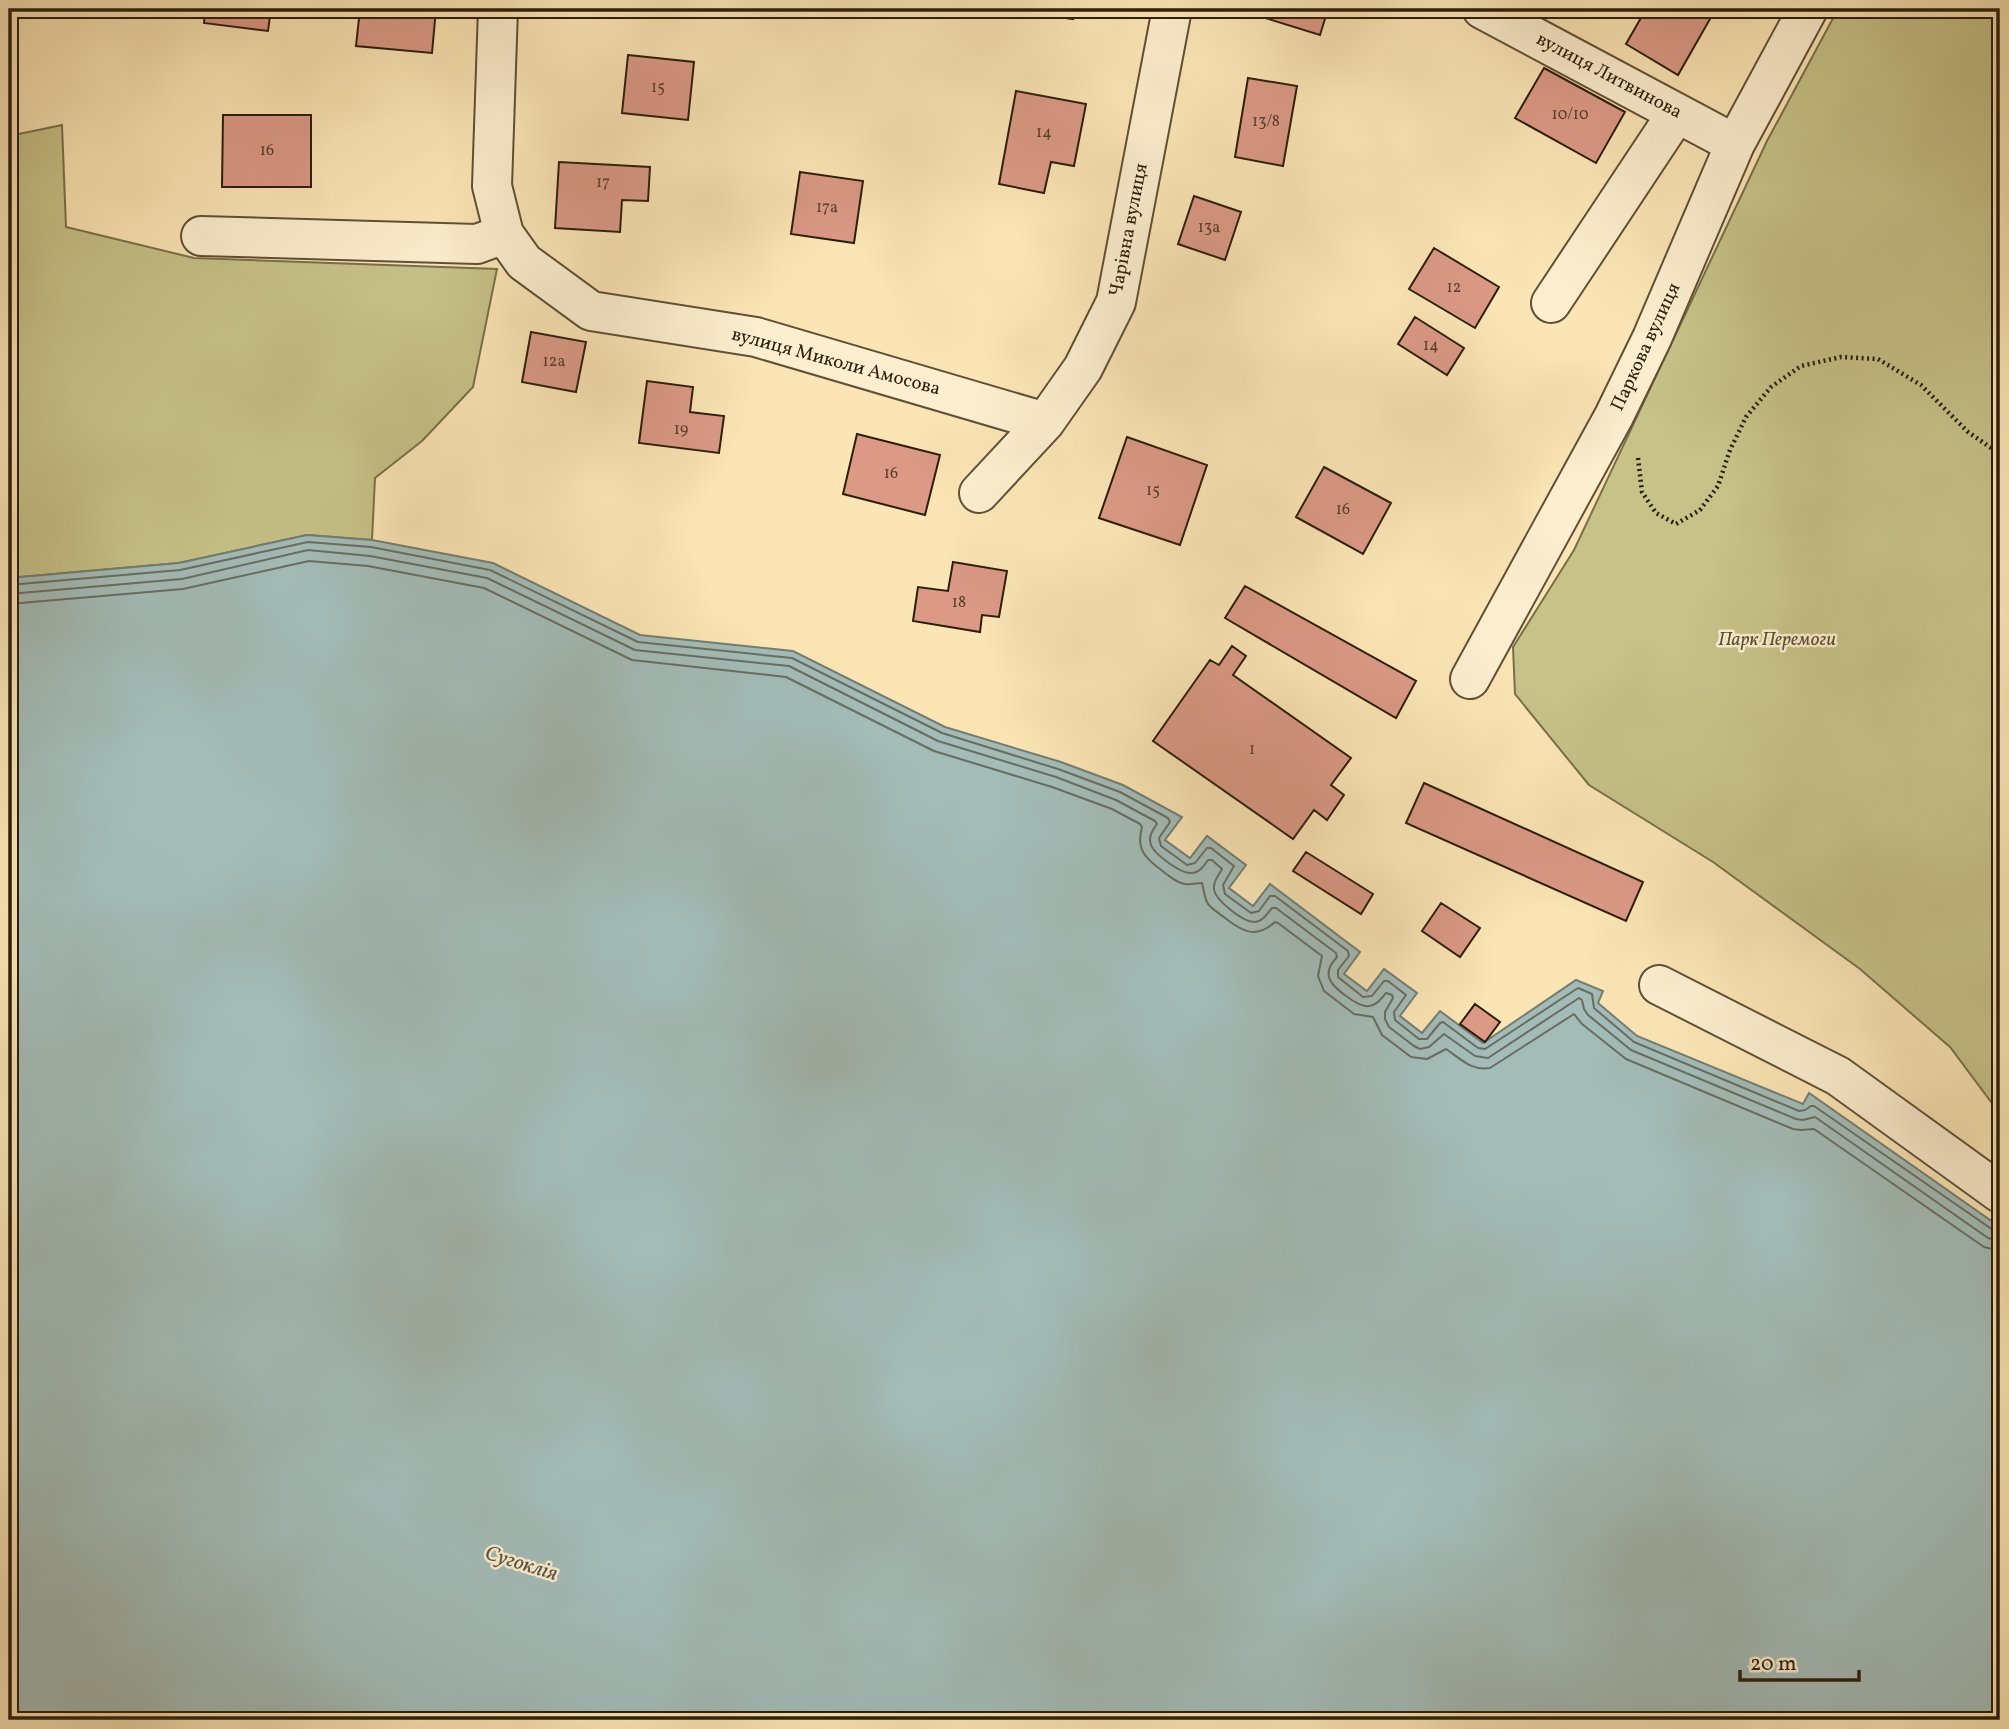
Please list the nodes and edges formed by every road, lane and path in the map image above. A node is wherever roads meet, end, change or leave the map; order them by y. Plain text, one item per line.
1 (498, 9) edge
2 (1172, 9) edge
3 (1482, 9) edge
4 (1808, 9) edge
5 (1677, 113) junction
6 (1735, 144) junction
7 (504, 234) junction
8 (201, 236) dead end
9 (1550, 303) dead end
10 (1045, 422) junction
11 (1636, 449) dead end
12 (2000, 454) edge
13 (979, 493) dead end
14 (1470, 679) dead end
15 (1659, 985) dead end
16 (2000, 1193) edge

1 - 7 street, вулиця Миколи Амосова
2 - 10 street, Чарівна вулиця
3 - 5 street, вулиця Литвинова
4 - 6 street, Паркова вулиця
5 - 6 street, вулиця Литвинова
5 - 9 street
6 - 14 street, Паркова вулиця
7 - 8 street
7 - 10 street, вулиця Миколи Амосова
10 - 13 street, Чарівна вулиця
11 - 12 path
15 - 16 street

